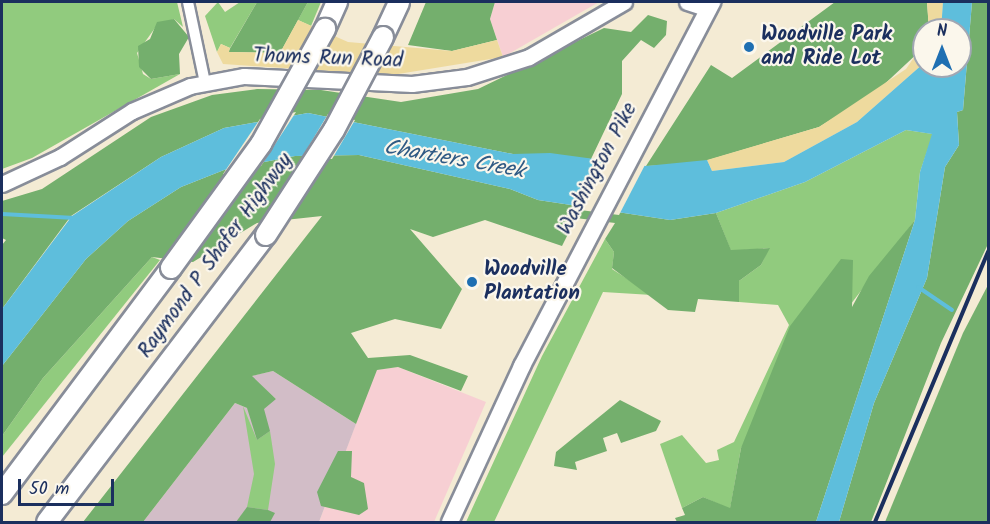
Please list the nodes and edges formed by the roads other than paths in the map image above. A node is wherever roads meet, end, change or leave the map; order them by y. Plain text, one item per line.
1 (188, 2) edge
2 (337, 2) edge
3 (399, 2) edge
4 (606, 2) edge
5 (624, 2) edge
6 (687, 2) edge
7 (710, 5) edge
8 (602, 17) junction
9 (205, 83) junction
10 (2, 184) edge
11 (2, 494) edge
12 (47, 522) edge
13 (450, 522) edge

1 - 9 street
2 - 11 highway, Raymond P Shafer Highway, bridge
3 - 12 highway, Raymond P Shafer Highway, bridge
4 - 8 street
5 - 8 street, Thoms Run Road
6 - 7 street
7 - 13 main road, Washington Pike
8 - 9 street, Thoms Run Road
9 - 10 street, Thoms Run Road

